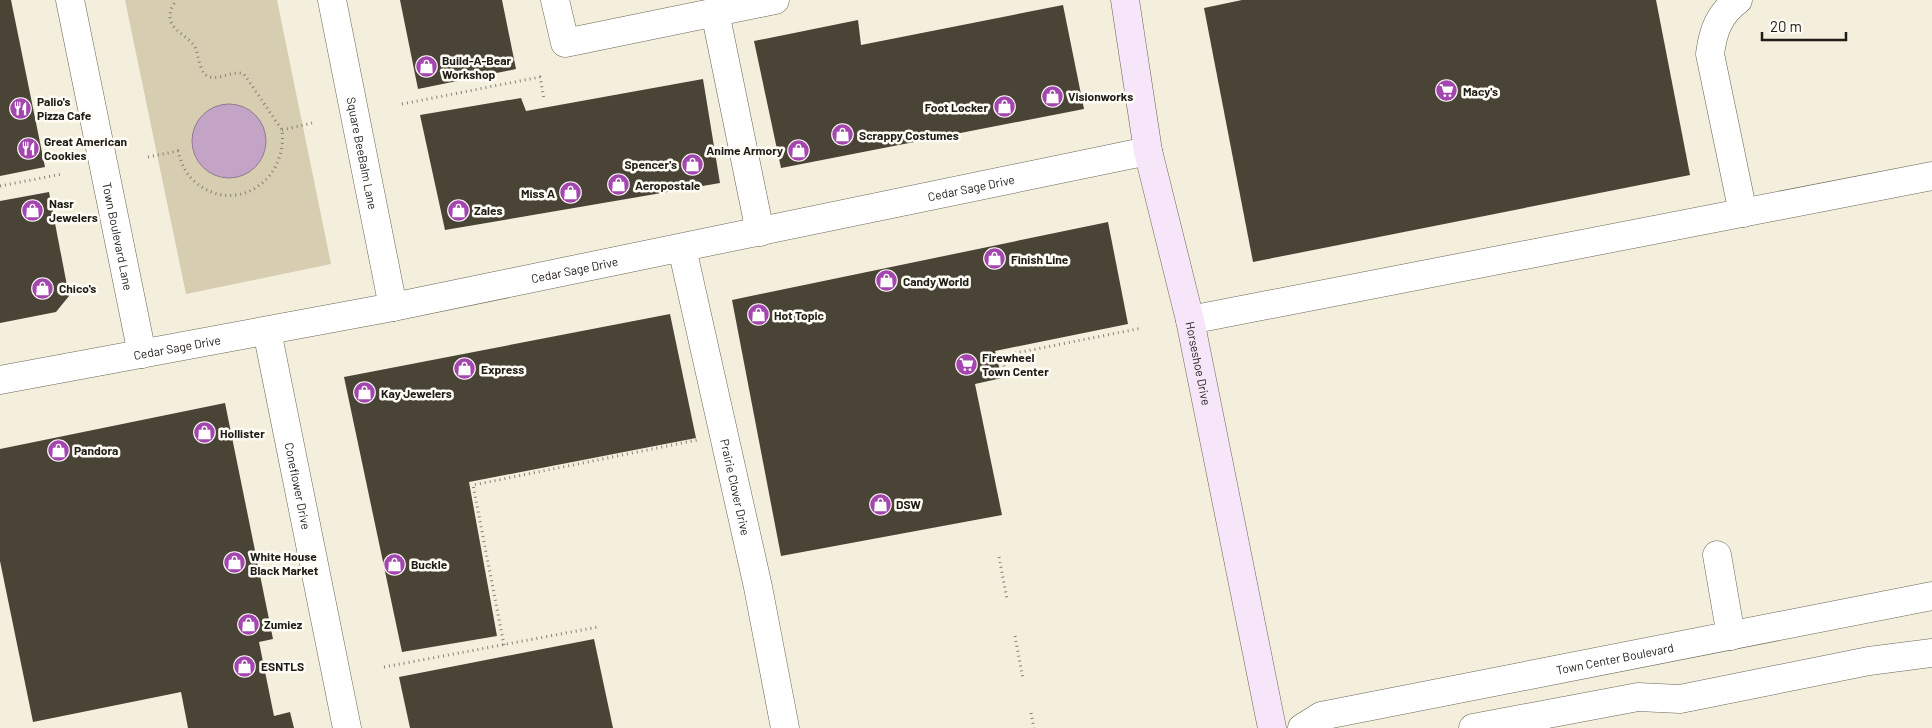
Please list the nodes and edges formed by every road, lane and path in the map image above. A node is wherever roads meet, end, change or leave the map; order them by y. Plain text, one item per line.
1 (70, 0) edge
2 (176, 0) edge
3 (332, 0) edge
4 (555, 0) edge
5 (775, 0) edge
6 (1125, 0) edge
7 (1738, 0) edge
8 (714, 12) junction
9 (544, 99) dead end
10 (402, 104) dead end
11 (312, 123) dead end
12 (282, 130) junction
13 (1148, 151) junction
14 (148, 157) dead end
15 (62, 174) dead end
16 (1932, 176) edge
17 (0, 186) edge
18 (1743, 213) junction
19 (760, 232) junction
20 (682, 248) junction
21 (393, 307) junction
22 (1190, 320) junction
23 (1142, 328) dead end
24 (267, 331) junction
25 (142, 354) junction
26 (1007, 376) dead end
27 (0, 380) edge
28 (700, 440) dead end
29 (1717, 555) dead end
30 (999, 557) dead end
31 (1932, 596) edge
32 (1007, 598) dead end
33 (598, 627) dead end
34 (1015, 636) dead end
35 (1731, 636) junction
36 (504, 645) junction
37 (1932, 653) edge
38 (384, 667) dead end
39 (1023, 679) dead end
40 (1031, 713) dead end
41 (347, 728) edge
42 (785, 728) edge
43 (1034, 728) edge
44 (1272, 728) edge
45 (1302, 728) edge
46 (1473, 728) edge

1 - 25 street, Town Boulevard Lane
2 - 12 path
3 - 21 street, Square BeeBalm Lane
4 - 8 street
5 - 8 street
6 - 13 street, Horseshoe Drive
7 - 18 street
8 - 19 street
9 - 10 path
11 - 12 path
12 - 14 path
13 - 19 street, Cedar Sage Drive
13 - 22 street, Horseshoe Drive
15 - 17 path
16 - 18 street
18 - 22 street
19 - 20 street, Cedar Sage Drive
20 - 21 street, Cedar Sage Drive
20 - 42 street, Prairie Clover Drive
21 - 24 street, Cedar Sage Drive
22 - 44 street, Horseshoe Drive
23 - 26 path
24 - 25 street, Cedar Sage Drive
24 - 41 street, Coneflower Drive
25 - 27 street, Cedar Sage Drive
28 - 36 path
29 - 35 street
30 - 32 path
31 - 35 street, Town Center Boulevard
33 - 36 path
34 - 39 path
35 - 45 street, Town Center Boulevard
36 - 38 path
37 - 46 street
40 - 43 path

